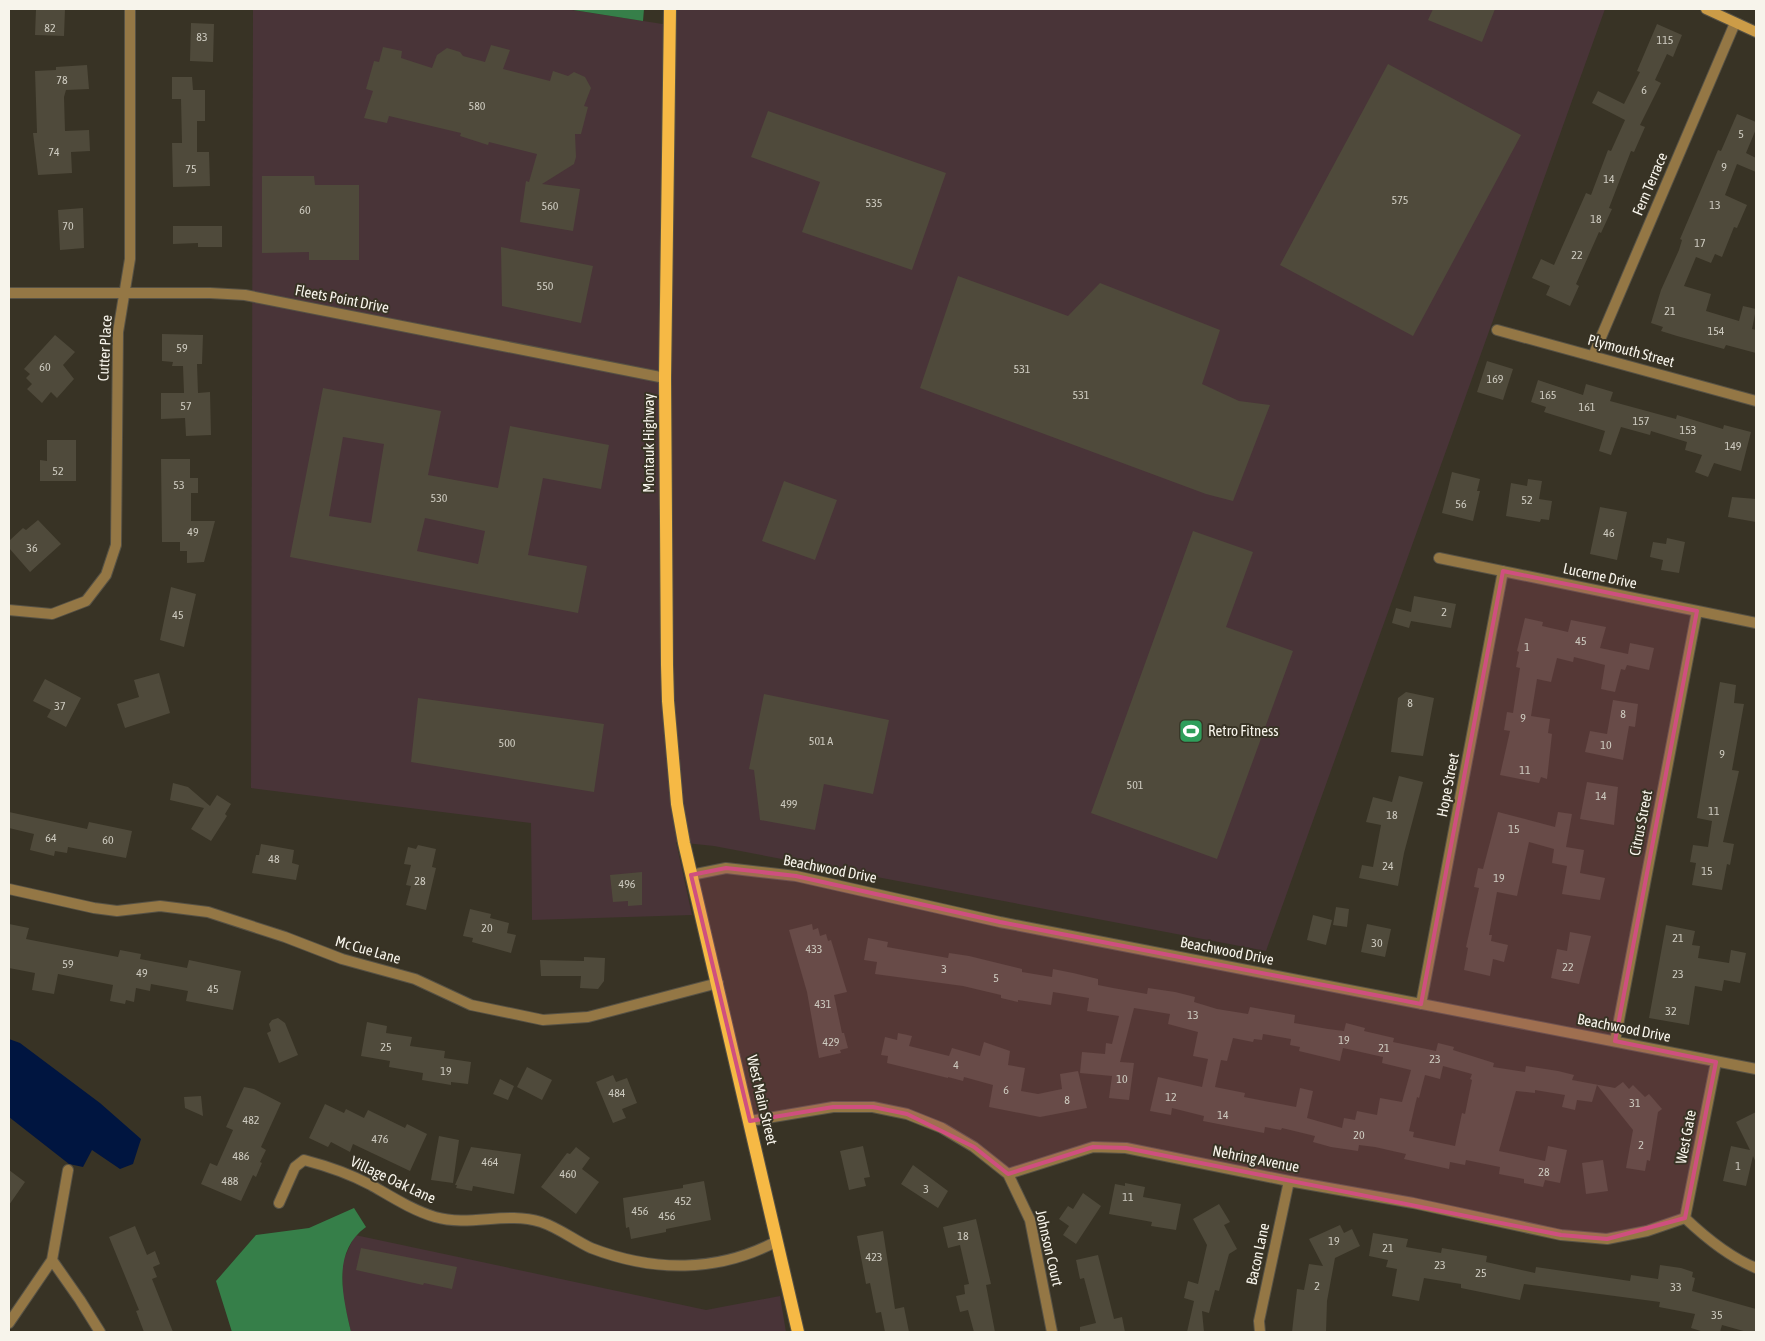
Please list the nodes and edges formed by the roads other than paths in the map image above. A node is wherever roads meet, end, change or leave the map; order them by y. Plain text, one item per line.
1 (130, 9) edge
2 (670, 9) edge
3 (1706, 9) edge
4 (1735, 23) junction
5 (1756, 32) edge
6 (9, 294) edge
7 (125, 294) junction
8 (1498, 330) dead end
9 (1593, 356) junction
10 (665, 378) junction
11 (1756, 401) edge
12 (1439, 558) dead end
13 (1503, 572) junction
14 (9, 610) edge
15 (1697, 611) junction
16 (1756, 622) edge
17 (692, 875) junction
18 (9, 888) edge
19 (718, 983) junction
20 (1421, 1004) junction
21 (1615, 1041) junction
22 (1716, 1062) junction
23 (1756, 1069) edge
24 (750, 1121) junction
25 (68, 1170) dead end
26 (1008, 1174) junction
27 (1289, 1181) junction
28 (279, 1203) dead end
29 (1685, 1218) junction
30 (777, 1241) junction
31 (52, 1260) junction
32 (1756, 1268) edge
33 (9, 1323) edge
34 (100, 1332) edge
35 (798, 1332) edge
36 (1052, 1332) edge
37 (1260, 1332) edge

1 - 7 street, Cutter Place
2 - 10 main road, Montauk Highway
3 - 4 main road
4 - 5 main road
4 - 9 street, Fern Terrace
6 - 7 street, Fleets Point Drive
7 - 10 street, Fleets Point Drive
7 - 14 street, Cutter Place
8 - 9 street, Plymouth Street
9 - 11 street, Plymouth Street
10 - 17 main road, Montauk Highway
12 - 13 street, Lucerne Drive
13 - 15 street, Lucerne Drive
13 - 20 street, Hope Street
15 - 16 street, Lucerne Drive
15 - 21 street, Citrus Street
17 - 19 main road, West Main Street
17 - 20 street, Beachwood Drive
18 - 19 street, Mc Cue Lane
19 - 24 main road, West Main Street
20 - 21 street, Beachwood Drive
21 - 22 street, Beachwood Drive
22 - 23 street, Beachwood Drive
22 - 29 street, West Gate
24 - 26 street
24 - 30 main road, West Main Street
25 - 31 street
26 - 27 street, Nehring Avenue
26 - 36 street, Johnson Court
27 - 29 street, Nehring Avenue
27 - 37 street, Bacon Lane
28 - 30 street, Village Oak Lane
29 - 32 street
30 - 35 main road, West Main Street
31 - 33 street
31 - 34 street

